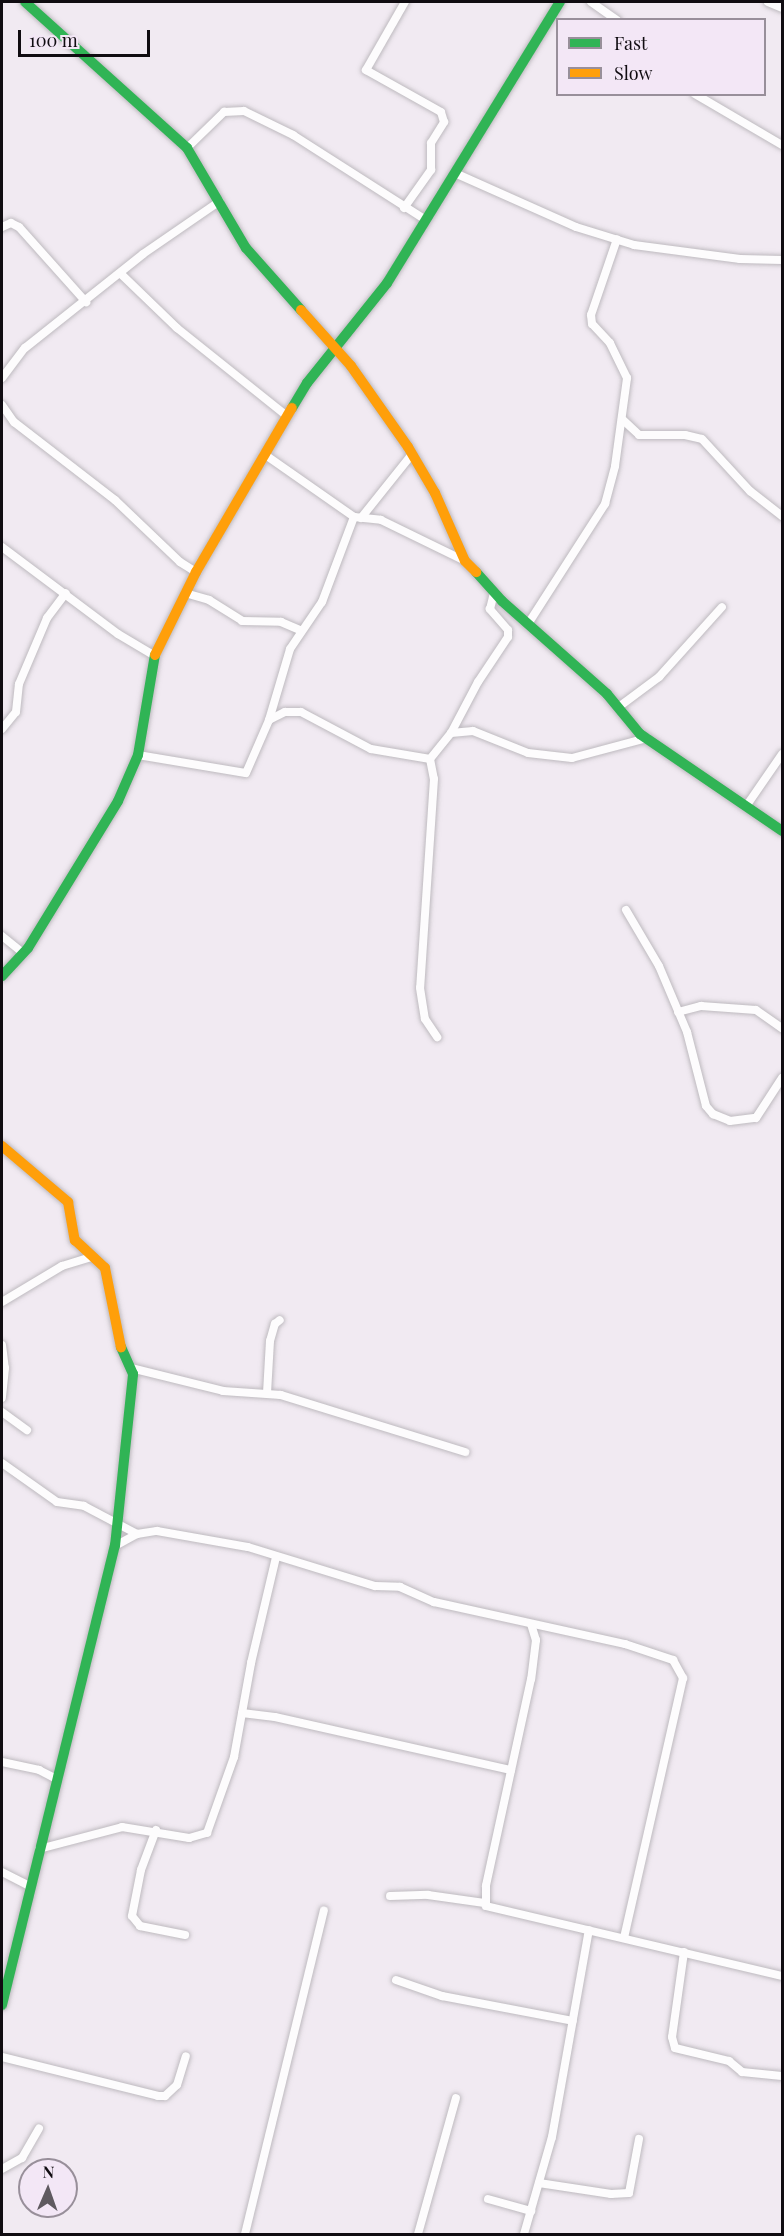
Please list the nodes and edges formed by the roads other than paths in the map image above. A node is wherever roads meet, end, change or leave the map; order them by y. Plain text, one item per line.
1 (25, 2) edge
2 (405, 2) edge
3 (560, 2) edge
4 (591, 2) edge
5 (768, 2) edge
6 (783, 8) edge
7 (614, 18) edge
8 (697, 96) edge
9 (783, 145) edge
10 (187, 148) junction
11 (457, 174) junction
12 (220, 201) junction
13 (404, 208) junction
14 (426, 220) junction
15 (2, 227) edge
16 (617, 239) junction
17 (783, 260) edge
18 (122, 274) junction
19 (86, 302) junction
20 (336, 348) junction
21 (2, 378) edge
22 (2, 405) edge
23 (287, 416) junction
24 (622, 419) junction
25 (264, 454) junction
26 (412, 454) junction
27 (783, 516) edge
28 (358, 517) junction
29 (2, 548) edge
30 (465, 561) junction
31 (196, 572) junction
32 (66, 593) junction
33 (185, 593) junction
34 (494, 593) junction
35 (722, 607) dead end
36 (528, 624) junction
37 (300, 630) junction
38 (155, 656) junction
39 (620, 706) junction
40 (269, 720) junction
41 (2, 729) edge
42 (452, 733) junction
43 (646, 738) junction
44 (138, 754) junction
45 (783, 754) edge
46 (430, 759) junction
47 (747, 805) junction
48 (783, 831) edge
49 (626, 909) dead end
50 (2, 936) edge
51 (23, 953) junction
52 (2, 975) edge
53 (678, 1012) junction
54 (783, 1028) edge
55 (437, 1037) dead end
56 (783, 1078) edge
57 (2, 1146) edge
58 (92, 1257) junction
59 (2, 1302) edge
60 (280, 1320) dead end
61 (2, 1345) edge
62 (131, 1368) junction
63 (267, 1392) junction
64 (2, 1398) edge
65 (2, 1412) edge
66 (27, 1430) dead end
67 (465, 1452) dead end
68 (2, 1463) edge
69 (117, 1524) junction
70 (137, 1534) junction
71 (115, 1546) junction
72 (276, 1557) junction
73 (531, 1624) junction
74 (242, 1713) junction
75 (2, 1762) edge
76 (511, 1770) junction
77 (57, 1779) junction
78 (156, 1830) junction
79 (39, 1849) junction
80 (2, 1872) edge
81 (29, 1886) junction
82 (390, 1896) dead end
83 (484, 1903) junction
84 (324, 1910) dead end
85 (589, 1930) junction
86 (184, 1935) dead end
87 (624, 1937) junction
88 (684, 1952) junction
89 (783, 1976) edge
90 (396, 1980) dead end
91 (2, 2005) edge
92 (573, 2021) junction
93 (186, 2056) dead end
94 (2, 2057) edge
95 (783, 2076) edge
96 (456, 2098) dead end
97 (39, 2129) dead end
98 (639, 2139) dead end
99 (2, 2169) edge
100 (539, 2183) junction
101 (488, 2199) dead end
102 (531, 2211) junction
103 (245, 2235) edge
104 (418, 2235) edge
105 (524, 2235) edge

1 - 10 street
2 - 13 street
3 - 11 street
4 - 7 street
5 - 6 street
8 - 9 street
10 - 12 street
10 - 13 street
11 - 14 street
11 - 16 street
12 - 18 street
12 - 20 street
13 - 14 street
14 - 20 street
15 - 19 street
16 - 17 street
16 - 24 street
18 - 19 street
18 - 23 street
19 - 21 street
20 - 23 street
20 - 26 street
22 - 31 street
23 - 25 street
24 - 27 street
24 - 36 street
25 - 28 street
25 - 31 street
26 - 28 street
26 - 30 street
28 - 30 street
28 - 37 street
29 - 32 street
30 - 34 street
31 - 33 street
32 - 38 street
32 - 41 street
33 - 37 street
33 - 38 street
34 - 36 street
34 - 42 street
35 - 39 street
36 - 39 street
37 - 40 street
38 - 44 street
39 - 43 street
40 - 44 street
40 - 46 street
42 - 43 street
42 - 46 street
43 - 47 street
44 - 51 street
45 - 47 street
46 - 55 street
47 - 48 street
49 - 53 street
50 - 51 street
51 - 52 street
53 - 54 street
53 - 56 street
57 - 58 street
58 - 59 street
58 - 62 street
60 - 63 street
61 - 64 street
62 - 63 street
62 - 69 street
63 - 67 street
65 - 66 street
68 - 69 street
69 - 70 street
69 - 71 street
70 - 71 street
70 - 72 street
71 - 77 street
72 - 73 street
72 - 74 street
73 - 76 street
73 - 87 street
74 - 76 street
74 - 78 street
75 - 77 street
76 - 83 street
77 - 79 street
78 - 79 street
78 - 86 street
79 - 81 street
80 - 81 street
81 - 91 street
82 - 83 street
83 - 85 street
84 - 103 street
85 - 87 street
85 - 92 street
87 - 88 street
88 - 89 street
88 - 95 street
90 - 92 street
92 - 100 street
93 - 94 street
96 - 104 street
97 - 99 street
98 - 100 street
100 - 102 street
101 - 102 street
102 - 105 street

